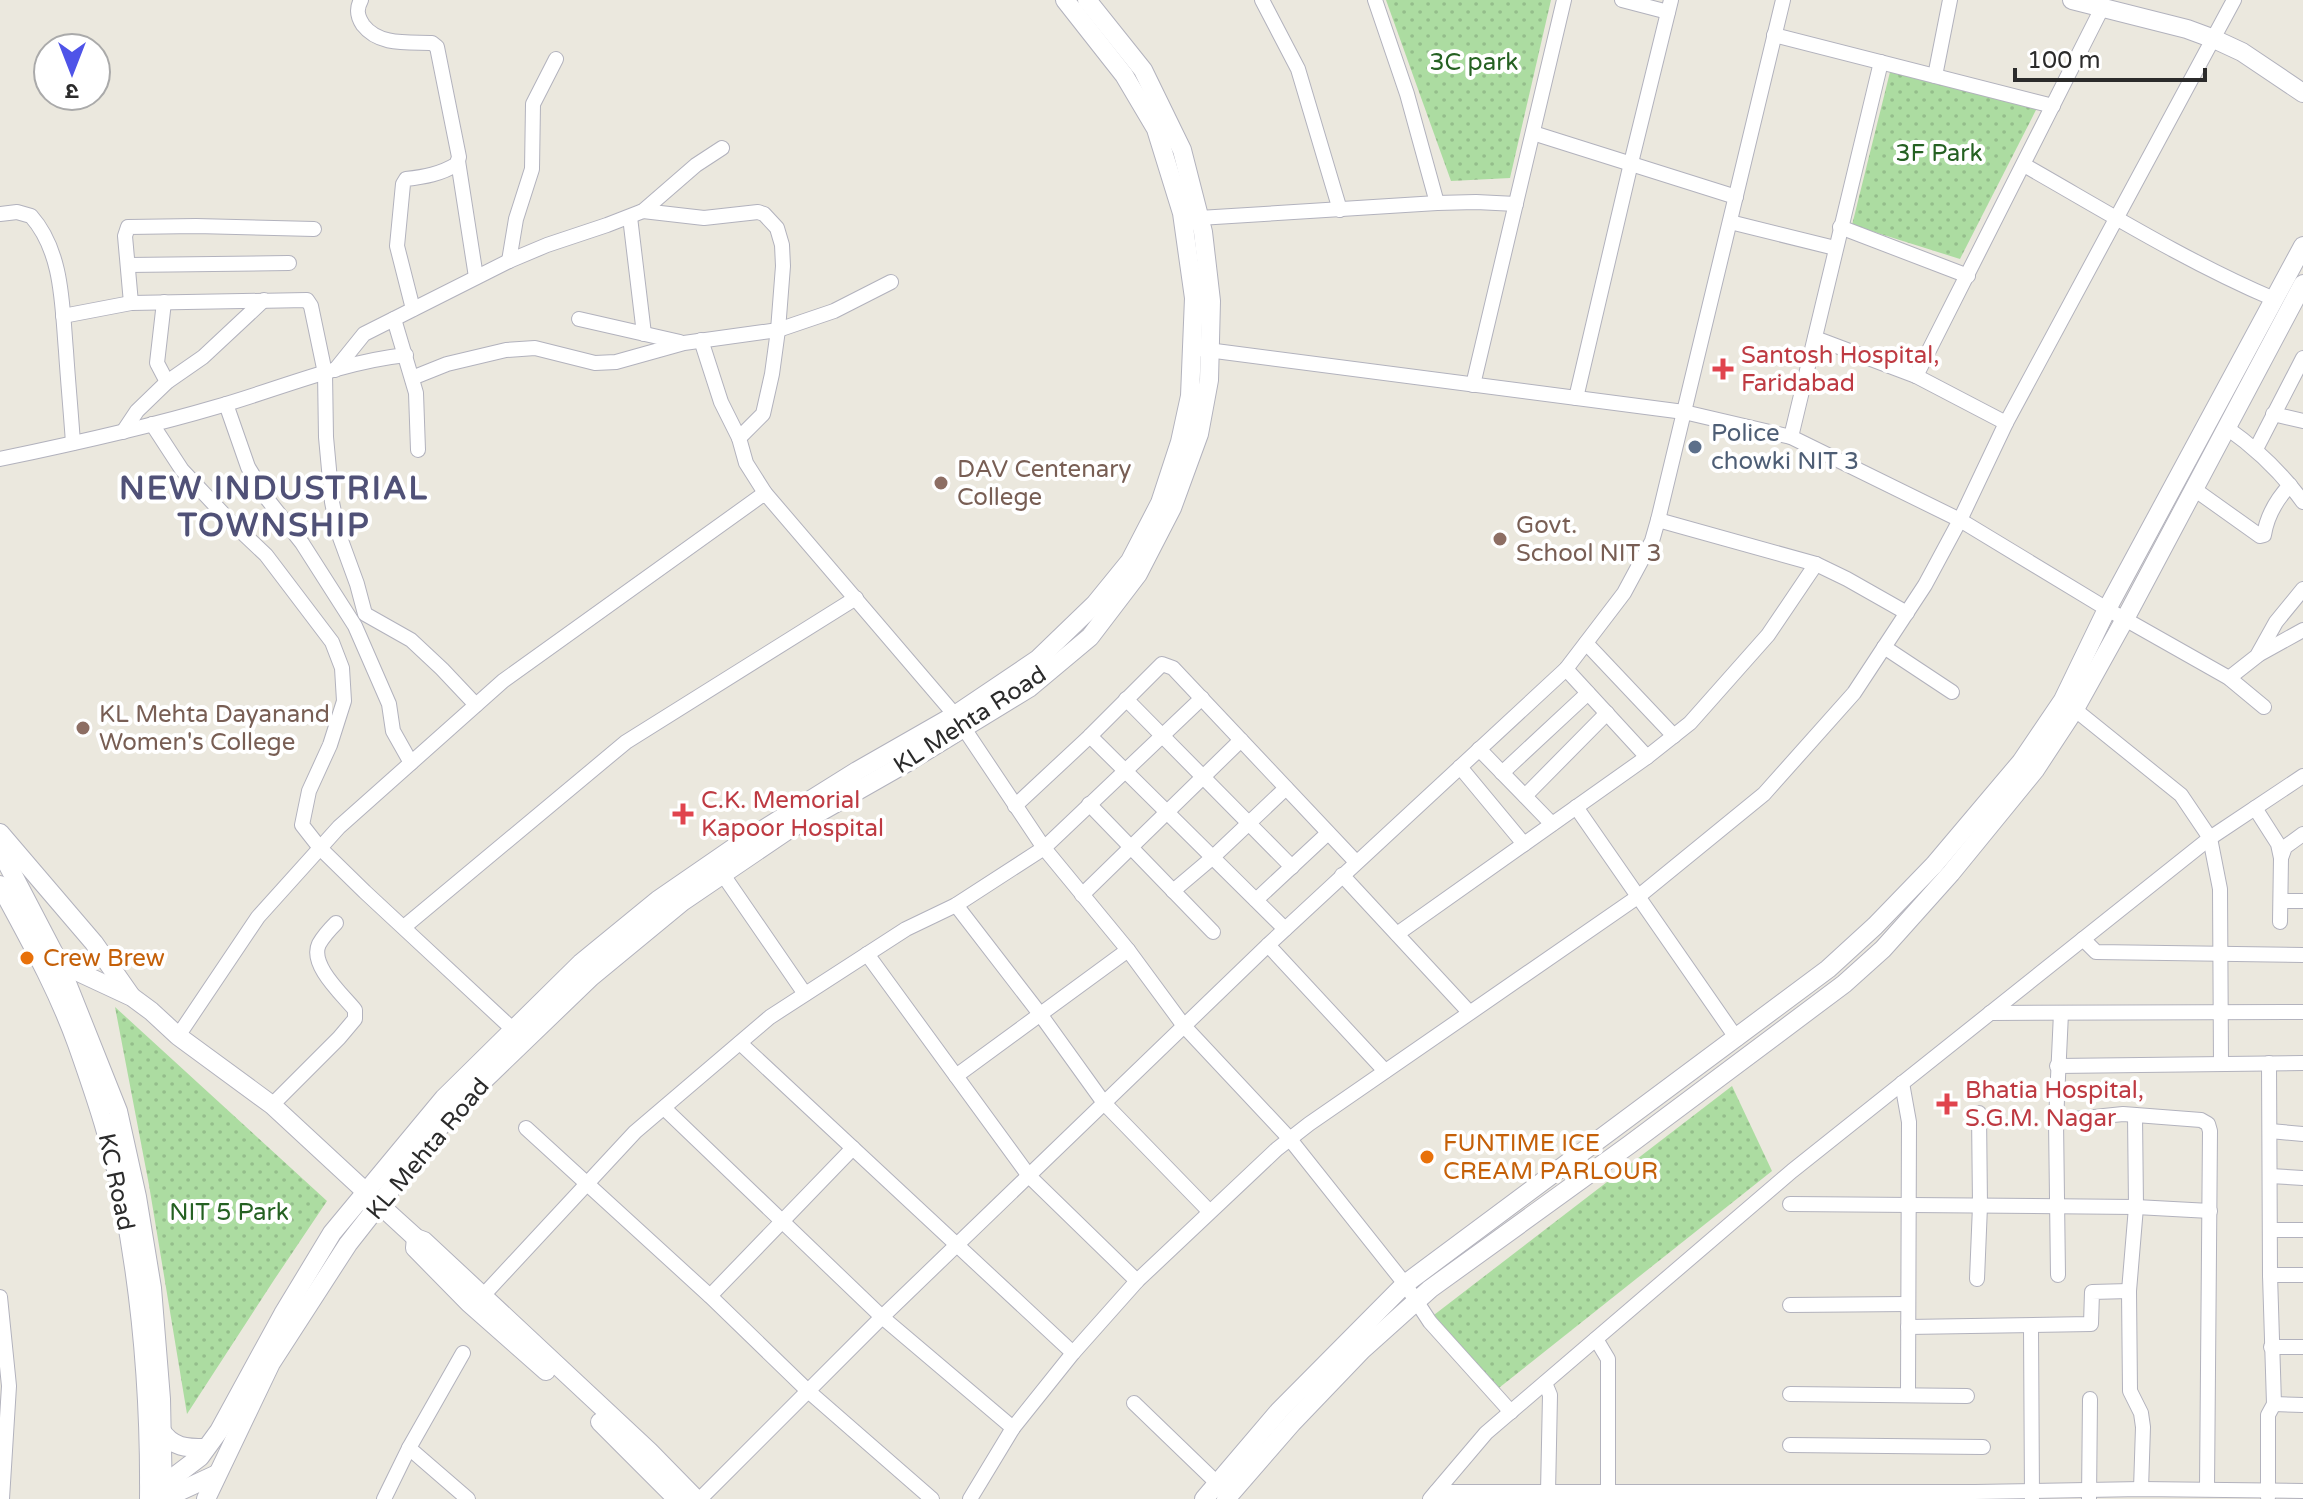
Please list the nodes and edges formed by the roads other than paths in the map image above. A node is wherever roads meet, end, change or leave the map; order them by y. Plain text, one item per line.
1 (361, 0) edge
2 (1065, 0) edge
3 (1087, 0) edge
4 (1262, 0) edge
5 (1375, 0) edge
6 (1564, 0) edge
7 (1622, 0) edge
8 (1783, 0) edge
9 (1950, 0) edge
10 (2072, 0) edge
11 (2234, 0) edge
12 (1670, 6) edge
13 (2112, 6) edge
14 (1774, 35) junction
15 (2214, 39) junction
16 (556, 59) dead end
17 (1881, 62) junction
18 (1935, 76) junction
19 (2303, 93) edge
20 (2053, 106) junction
21 (1533, 133) junction
22 (722, 148) dead end
23 (458, 161) junction
24 (1631, 163) junction
25 (2024, 165) junction
26 (1736, 197) junction
27 (1437, 203) junction
28 (1516, 204) junction
29 (1340, 210) junction
30 (0, 214) edge
31 (636, 214) junction
32 (2116, 217) junction
33 (1199, 218) junction
34 (1730, 222) junction
35 (1840, 227) junction
36 (314, 229) dead end
37 (2303, 246) edge
38 (1835, 248) junction
39 (509, 261) junction
40 (289, 263) dead end
41 (128, 265) junction
42 (1968, 276) junction
43 (476, 277) junction
44 (891, 282) dead end
45 (2303, 284) edge
46 (2274, 299) junction
47 (264, 300) junction
48 (164, 302) junction
49 (131, 303) junction
50 (413, 309) junction
51 (63, 316) junction
52 (394, 319) junction
53 (579, 319) dead end
54 (778, 330) junction
55 (644, 334) junction
56 (1815, 338) junction
57 (701, 340) junction
58 (684, 343) junction
59 (1201, 349) junction
60 (406, 355) junction
61 (2303, 358) edge
62 (330, 372) junction
63 (1916, 376) junction
64 (412, 378) junction
65 (167, 382) junction
66 (1473, 385) junction
67 (1576, 398) junction
68 (226, 404) junction
69 (1684, 412) junction
70 (2273, 414) junction
71 (2303, 421) edge
72 (2006, 423) junction
73 (152, 424) junction
74 (2227, 428) junction
75 (123, 432) junction
76 (1791, 437) junction
77 (739, 438) junction
78 (73, 443) junction
79 (2256, 449) junction
80 (418, 450) dead end
81 (0, 459) edge
82 (2290, 485) junction
83 (2194, 489) junction
84 (765, 493) junction
85 (2303, 502) edge
86 (1658, 520) junction
87 (1960, 520) junction
88 (1816, 564) junction
89 (2303, 589) edge
90 (856, 598) junction
91 (2107, 609) junction
92 (1907, 613) junction
93 (2125, 619) junction
94 (2303, 630) edge
95 (1586, 643) junction
96 (1884, 647) junction
97 (2257, 656) junction
98 (1566, 669) junction
99 (2229, 678) junction
100 (1952, 692) dead end
101 (1588, 693) junction
102 (1202, 698) junction
103 (1126, 699) junction
104 (2069, 704) junction
105 (476, 705) junction
106 (2264, 707) dead end
107 (1607, 713) junction
108 (959, 722) junction
109 (1090, 736) junction
110 (1160, 736) junction
111 (1674, 736) junction
112 (1241, 740) junction
113 (1479, 749) junction
114 (1647, 757) junction
115 (411, 763) junction
116 (1460, 767) junction
117 (1125, 771) junction
118 (1502, 773) junction
119 (2303, 776) edge
120 (1202, 778) junction
121 (1286, 788) junction
122 (1525, 796) junction
123 (1089, 804) junction
124 (1015, 806) junction
125 (1576, 807) junction
126 (2255, 808) junction
127 (1167, 813) junction
128 (1249, 824) junction
129 (1552, 824) junction
130 (0, 833) edge
131 (1328, 833) junction
132 (2303, 834) edge
133 (2210, 838) junction
134 (1524, 844) junction
135 (1130, 847) junction
136 (320, 848) junction
137 (1044, 848) junction
138 (0, 850) edge
139 (1212, 858) junction
140 (2281, 858) junction
141 (1356, 862) junction
142 (1292, 867) junction
143 (719, 868) junction
144 (1342, 875) junction
145 (0, 885) edge
146 (1173, 891) junction
147 (1082, 895) junction
148 (1639, 896) junction
149 (1256, 900) junction
150 (2281, 901) junction
151 (2303, 901) edge
152 (956, 905) junction
153 (2280, 922) dead end
154 (336, 923) dead end
155 (404, 927) junction
156 (1285, 929) junction
157 (1213, 932) dead end
158 (1397, 934) junction
159 (2083, 939) junction
160 (1268, 945) junction
161 (1128, 950) junction
162 (867, 954) junction
163 (2221, 955) junction
164 (2303, 955) edge
165 (40, 958) junction
166 (59, 963) junction
167 (805, 994) junction
168 (132, 997) junction
169 (2221, 1011) junction
170 (1469, 1012) junction
171 (2303, 1012) edge
172 (1990, 1013) junction
173 (2061, 1013) junction
174 (1040, 1014) junction
175 (1184, 1026) junction
176 (178, 1036) junction
177 (519, 1036) junction
178 (1737, 1039) junction
179 (740, 1043) junction
180 (2269, 1063) junction
181 (2303, 1063) edge
182 (2221, 1064) junction
183 (2057, 1066) junction
184 (1385, 1071) junction
185 (956, 1076) junction
186 (1902, 1083) junction
187 (1104, 1103) junction
188 (272, 1105) junction
189 (664, 1108) junction
190 (1979, 1113) dead end
191 (2135, 1115) junction
192 (2056, 1121) junction
193 (526, 1128) dead end
194 (2270, 1131) junction
195 (2303, 1134) edge
196 (1289, 1138) junction
197 (853, 1148) junction
198 (1029, 1176) junction
199 (2270, 1176) junction
200 (2303, 1178) edge
201 (585, 1184) junction
202 (373, 1198) junction
203 (1790, 1204) dead end
204 (1909, 1205) junction
205 (1980, 1206) junction
206 (2057, 1207) junction
207 (2136, 1207) junction
208 (1209, 1211) junction
209 (2210, 1211) junction
210 (782, 1221) junction
211 (2270, 1230) junction
212 (2303, 1230) edge
213 (957, 1245) junction
214 (2058, 1275) dead end
215 (2270, 1275) junction
216 (2303, 1275) edge
217 (1977, 1279) dead end
218 (1137, 1281) junction
219 (1405, 1284) junction
220 (2129, 1291) junction
221 (710, 1296) junction
222 (0, 1297) edge
223 (1417, 1300) junction
224 (478, 1301) junction
225 (1908, 1304) junction
226 (1790, 1305) dead end
227 (1, 1314) edge
228 (882, 1317) junction
229 (1908, 1327) junction
230 (2031, 1327) junction
231 (1596, 1339) junction
232 (2271, 1347) junction
233 (2303, 1347) edge
234 (463, 1353) dead end
235 (1073, 1353) junction
236 (1545, 1383) junction
237 (5, 1386) edge
238 (807, 1390) junction
239 (1790, 1394) dead end
240 (1908, 1395) junction
241 (1967, 1396) dead end
242 (2090, 1399) dead end
243 (1134, 1403) dead end
244 (2274, 1404) junction
245 (2303, 1405) edge
246 (1511, 1412) junction
247 (1013, 1428) junction
248 (161, 1430) junction
249 (1790, 1445) dead end
250 (1983, 1447) dead end
251 (3, 1448) edge
252 (206, 1448) junction
253 (409, 1448) junction
254 (217, 1474) junction
255 (2207, 1489) junction
256 (2303, 1491) edge
257 (1548, 1492) junction
258 (1608, 1492) junction
259 (156, 1493) edge
260 (2136, 1493) edge
261 (1227, 1494) edge
262 (2089, 1494) edge
263 (2228, 1494) edge
264 (1433, 1495) edge
265 (1822, 1495) edge
266 (2268, 1495) edge
267 (1643, 1496) edge
268 (1883, 1496) edge
269 (1975, 1496) edge
270 (2032, 1496) edge
271 (2, 1499) edge
272 (206, 1499) edge
273 (384, 1499) edge
274 (468, 1499) edge
275 (677, 1499) edge
276 (698, 1499) edge
277 (932, 1499) edge
278 (970, 1499) edge
279 (1204, 1499) edge

1 - 23 street
2 - 59 street, KL Mehta Road
3 - 33 street, KL Mehta Road
4 - 29 street
5 - 27 street
6 - 21 street
7 - 12 street
8 - 14 street
9 - 18 street
10 - 13 street
11 - 15 street
12 - 24 street
13 - 15 street
13 - 20 street
14 - 17 street
14 - 26 street
15 - 19 street
15 - 32 street
16 - 39 street
17 - 18 street
17 - 35 street
18 - 20 street
20 - 25 street
21 - 24 street
21 - 28 street
22 - 31 street
23 - 43 street
23 - 50 street
24 - 26 street
24 - 67 street
25 - 32 street
25 - 42 street
26 - 34 street
27 - 28 street
27 - 29 street
28 - 66 street
29 - 33 street
30 - 51 street
31 - 39 street
31 - 54 street
31 - 55 street
32 - 46 street
32 - 72 street
33 - 59 street, KL Mehta Road
34 - 38 street
34 - 69 street
35 - 38 street
35 - 42 street
36 - 41 street
37 - 46 street
38 - 56 street
39 - 43 street
40 - 41 street
41 - 49 street
42 - 63 street
43 - 50 street
44 - 54 street
45 - 74 street
46 - 91 street
47 - 48 street
47 - 62 street
47 - 65 street
48 - 49 street
48 - 65 street
49 - 51 street
50 - 52 street
51 - 78 street
52 - 60 street
52 - 62 street
53 - 55 street
54 - 57 street
54 - 77 street
55 - 58 street
56 - 63 street
56 - 76 street
57 - 58 street
57 - 77 street
58 - 64 street
59 - 66 street
59 - 108 street, KL Mehta Road
60 - 62 street
60 - 64 street
61 - 70 street
62 - 68 street
62 - 105 street
63 - 72 street
64 - 80 street
65 - 75 street
66 - 67 street
67 - 69 street
68 - 73 street
68 - 115 street
69 - 76 street
69 - 86 street
70 - 71 street
70 - 79 street
72 - 87 street
73 - 75 street
73 - 136 street
74 - 79 street
74 - 83 street
75 - 78 street
76 - 87 street
77 - 84 street
78 - 81 street
79 - 82 street
82 - 83 street
82 - 85 street
83 - 93 street
84 - 90 street
84 - 105 street
86 - 88 street
86 - 95 street
87 - 91 street
87 - 92 street
88 - 92 street
88 - 111 street
89 - 97 street
90 - 108 street
90 - 155 street
91 - 93 street
91 - 104 street
92 - 96 street
93 - 99 street
93 - 104 street
94 - 97 street
95 - 98 street
95 - 111 street
96 - 100 street
96 - 148 street
97 - 99 street
98 - 101 street
98 - 113 street
99 - 106 street
101 - 107 street
101 - 118 street
102 - 103 street
102 - 110 street
102 - 112 street
103 - 109 street
103 - 110 street
104 - 133 street
104 - 178 street
104 - 223 street
105 - 115 street
107 - 114 street
107 - 122 street
108 - 124 street
108 - 143 street, KL Mehta Road
109 - 117 street
109 - 124 street
110 - 117 street
110 - 120 street
111 - 114 street
112 - 120 street
112 - 121 street
113 - 116 street
113 - 118 street
114 - 125 street
115 - 136 street
116 - 134 street
116 - 141 street
117 - 123 street
117 - 127 street
118 - 122 street
119 - 126 street
120 - 127 street
120 - 128 street
121 - 128 street
121 - 131 street
122 - 129 street
123 - 135 street
123 - 137 street
124 - 137 street
125 - 129 street
125 - 148 street
126 - 133 street
126 - 140 street
127 - 135 street
127 - 139 street
128 - 139 street
128 - 142 street
129 - 134 street
130 - 168 street
131 - 141 street
131 - 142 street
132 - 140 street
133 - 159 street
133 - 163 street
134 - 158 street
135 - 146 street
135 - 147 street
136 - 155 street
136 - 176 street
137 - 147 street
137 - 152 street
138 - 166 street
139 - 146 street
139 - 149 street
140 - 150 street
141 - 144 street
142 - 149 street
143 - 167 street
143 - 177 street, KL Mehta Road
144 - 156 street
144 - 158 street
145 - 165 street, KC Road
146 - 157 street
147 - 161 street
148 - 170 street
148 - 178 street
149 - 156 street
150 - 151 street
150 - 153 street
152 - 162 street
152 - 174 street
154 - 188 street
155 - 177 street
156 - 160 street
158 - 170 street
159 - 163 street
159 - 172 street
160 - 175 street
160 - 184 street
161 - 174 street
161 - 175 street
162 - 167 street
162 - 185 street
163 - 164 street
163 - 169 street
165 - 166 street
165 - 259 street, KC Road
166 - 168 street
166 - 248 street
167 - 179 street
168 - 176 street
169 - 171 street
169 - 173 street
169 - 182 street
170 - 184 street
172 - 173 street
172 - 186 street
173 - 183 street
174 - 185 street
174 - 187 street
175 - 187 street
175 - 196 street
176 - 188 street
177 - 202 street, KL Mehta Road
178 - 219 street
179 - 189 street
179 - 197 street
180 - 181 street
180 - 182 street
180 - 194 street
182 - 183 street
183 - 192 street
184 - 196 street
185 - 198 street
186 - 204 street
186 - 231 street
187 - 198 street
187 - 208 street
188 - 202 street
189 - 201 street
189 - 210 street
190 - 205 street
191 - 192 street
191 - 207 street
191 - 209 street
192 - 206 street
193 - 201 street
194 - 195 street
194 - 199 street
196 - 208 street
196 - 219 street
197 - 210 street
197 - 213 street
198 - 213 street
198 - 218 street
199 - 200 street
199 - 211 street
201 - 221 street
201 - 224 street
202 - 224 street
202 - 252 street, KL Mehta Road
202 - 254 street, KL Mehta Road
203 - 204 street
204 - 205 street
204 - 225 street
205 - 206 street
205 - 217 street
206 - 207 street
206 - 214 street
207 - 209 street
207 - 220 street
208 - 218 street
209 - 255 street
210 - 221 street
210 - 228 street
211 - 212 street
211 - 215 street
213 - 228 street
213 - 235 street
215 - 216 street
215 - 232 street
218 - 235 street
219 - 223 street
219 - 261 street
220 - 230 street
220 - 260 street
221 - 238 street
222 - 227 street
223 - 246 street
223 - 261 street
224 - 275 street
224 - 276 street
225 - 226 street
225 - 229 street
227 - 237 street
228 - 238 street
228 - 247 street
229 - 230 street
229 - 240 street
230 - 270 street
231 - 236 street
231 - 258 street
232 - 233 street
232 - 244 street
234 - 253 street
235 - 247 street
236 - 246 street
236 - 257 street
237 - 251 street
238 - 276 street
238 - 277 street
239 - 240 street
240 - 241 street
242 - 262 street
243 - 261 street
244 - 245 street
244 - 266 street
246 - 264 street
247 - 278 street
248 - 252 street
248 - 259 street
249 - 250 street
251 - 271 street
252 - 259 street, KL Mehta Road
253 - 273 street
253 - 274 street
254 - 259 street
254 - 272 street, KL Mehta Road
255 - 260 street
255 - 263 street
256 - 266 street
257 - 258 street
257 - 264 street
258 - 267 street
260 - 262 street
261 - 279 street
262 - 270 street
263 - 266 street
265 - 267 street
265 - 268 street
268 - 269 street
269 - 270 street

